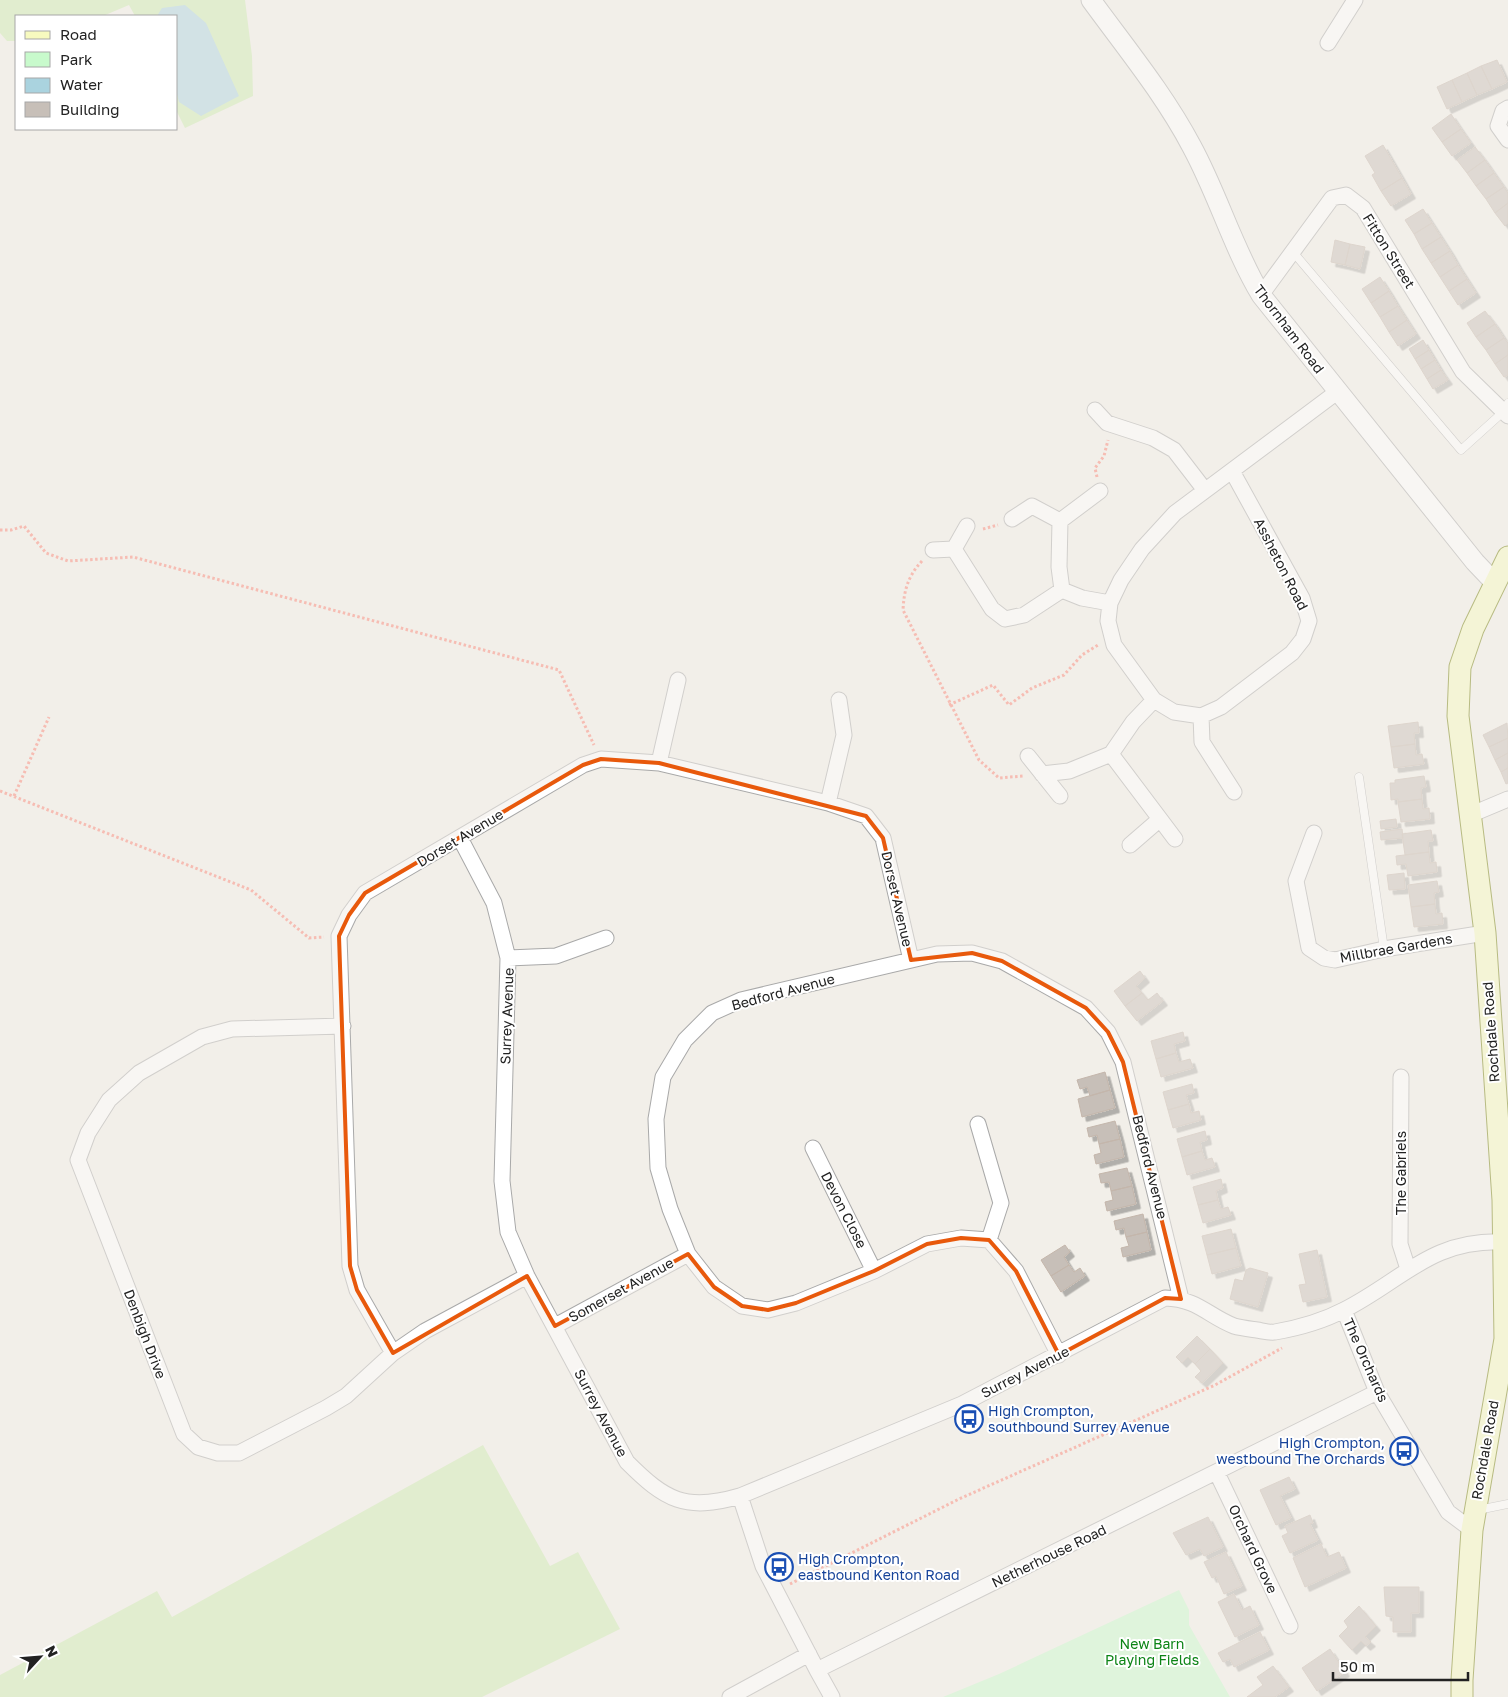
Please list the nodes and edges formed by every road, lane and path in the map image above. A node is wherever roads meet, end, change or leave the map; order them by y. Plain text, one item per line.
1 (1091, 0) edge
2 (1355, 0) edge
3 (1328, 43) dead end
4 (1508, 108) edge
5 (1508, 140) edge
6 (1292, 252) junction
7 (1261, 295) junction
8 (1336, 392) junction
9 (1095, 410) dead end
10 (1506, 411) edge
11 (1112, 425) junction
12 (1232, 471) junction
13 (1204, 489) junction
14 (1100, 492) joint
15 (1012, 519) joint
16 (1060, 521) junction
17 (967, 526) joint
18 (0, 530) edge
19 (954, 549) junction
20 (933, 550) joint
21 (1508, 556) edge
22 (1494, 582) junction
23 (1062, 590) junction
24 (1110, 603) junction
25 (1112, 636) junction
26 (678, 680) dead end
27 (839, 700) dead end
28 (1154, 700) junction
29 (949, 705) junction
30 (1201, 716) junction
31 (49, 717) dead end
32 (1111, 754) junction
33 (1028, 756) dead end
34 (600, 759) junction
35 (659, 764) junction
36 (1042, 774) junction
37 (1359, 777) dead end
38 (0, 790) edge
39 (1234, 792) dead end
40 (14, 796) junction
41 (1060, 796) dead end
42 (1508, 799) edge
43 (828, 803) junction
44 (1470, 815) junction
45 (1160, 819) junction
46 (1314, 833) dead end
47 (460, 838) junction
48 (1175, 839) dead end
49 (1130, 845) dead end
50 (1485, 933) junction
51 (340, 936) junction
52 (606, 938) dead end
53 (1384, 949) junction
54 (508, 958) junction
55 (911, 960) junction
56 (343, 1026) junction
57 (1401, 1077) dead end
58 (978, 1124) dead end
59 (813, 1148) dead end
60 (1504, 1162) edge
61 (1505, 1200) edge
62 (989, 1240) junction
63 (1504, 1242) junction
64 (688, 1254) junction
65 (1408, 1268) junction
66 (874, 1271) junction
67 (527, 1276) junction
68 (1181, 1299) junction
69 (1344, 1310) junction
70 (555, 1326) junction
71 (1286, 1346) dead end
72 (393, 1353) junction
73 (1059, 1355) junction
74 (1377, 1392) junction
75 (1217, 1473) junction
76 (740, 1496) junction
77 (1508, 1504) edge
78 (1473, 1520) junction
79 (776, 1591) junction
80 (1290, 1626) dead end
81 (809, 1654) junction
82 (817, 1670) junction
83 (730, 1697) edge
84 (832, 1697) edge
85 (1462, 1697) edge

1 - 7 street, Thornham Road
2 - 3 street
4 - 5 street
6 - 7 street, Fitton Street
6 - 10 lane
6 - 10 street, Fitton Street
7 - 8 street, Thornham Road
8 - 12 street
8 - 22 street, Thornham Road
9 - 11 street
11 - 13 street
11 - 14 path
12 - 13 street
12 - 30 street, Assheton Road
13 - 24 street
14 - 16 street
15 - 16 street
15 - 17 path
16 - 23 street
17 - 19 street
18 - 34 path
19 - 20 street
19 - 23 street
20 - 29 path
21 - 22 main road, Rochdale Road
22 - 44 main road, Rochdale Road
23 - 24 street
24 - 25 street
25 - 28 street
25 - 29 path
26 - 35 street
27 - 43 street
28 - 30 street
28 - 32 street
29 - 36 path
30 - 39 street
31 - 40 path
32 - 36 street
32 - 45 street
33 - 36 street
34 - 35 street, Dorset Avenue
34 - 47 street, Dorset Avenue
35 - 43 street, Dorset Avenue
36 - 41 street
37 - 53 lane
38 - 40 path
40 - 51 path
42 - 44 street
43 - 55 street, Dorset Avenue
44 - 50 main road, Rochdale Road
45 - 48 street
45 - 49 street
46 - 53 street, Millbrae Gardens
47 - 51 street, Dorset Avenue
47 - 54 street, Surrey Avenue
50 - 53 street, Millbrae Gardens
50 - 60 main road, Rochdale Road
51 - 56 street, Dorset Avenue
52 - 54 street
54 - 67 street, Surrey Avenue
55 - 64 street, Bedford Avenue
55 - 68 street, Bedford Avenue
56 - 72 street, Dorset Avenue
56 - 72 street, Denbigh Drive
57 - 65 street, The Gabriels
58 - 62 street
59 - 66 street, Devon Close
60 - 61 main road, Rochdale Road
61 - 63 main road, Rochdale Road
62 - 66 street, Bedford Avenue
62 - 73 street
63 - 65 street, The Orchards
63 - 78 main road, Rochdale Road
64 - 66 street, Bedford Avenue
64 - 70 street, Somerset Avenue
65 - 69 street, The Orchards
67 - 70 street, Surrey Avenue
67 - 72 street, Denbigh Drive
68 - 69 street
68 - 73 street, Surrey Avenue
69 - 74 street, The Orchards
70 - 76 street, Surrey Avenue
71 - 79 path
73 - 76 street, Surrey Avenue
74 - 75 street, Netherhouse Road
74 - 78 street, The Orchards
75 - 80 street, Orchard Grove
75 - 82 street, Netherhouse Road
76 - 79 street
77 - 78 lane
78 - 85 main road, Rochdale Road
79 - 81 street
81 - 82 street
81 - 83 street
82 - 84 street

